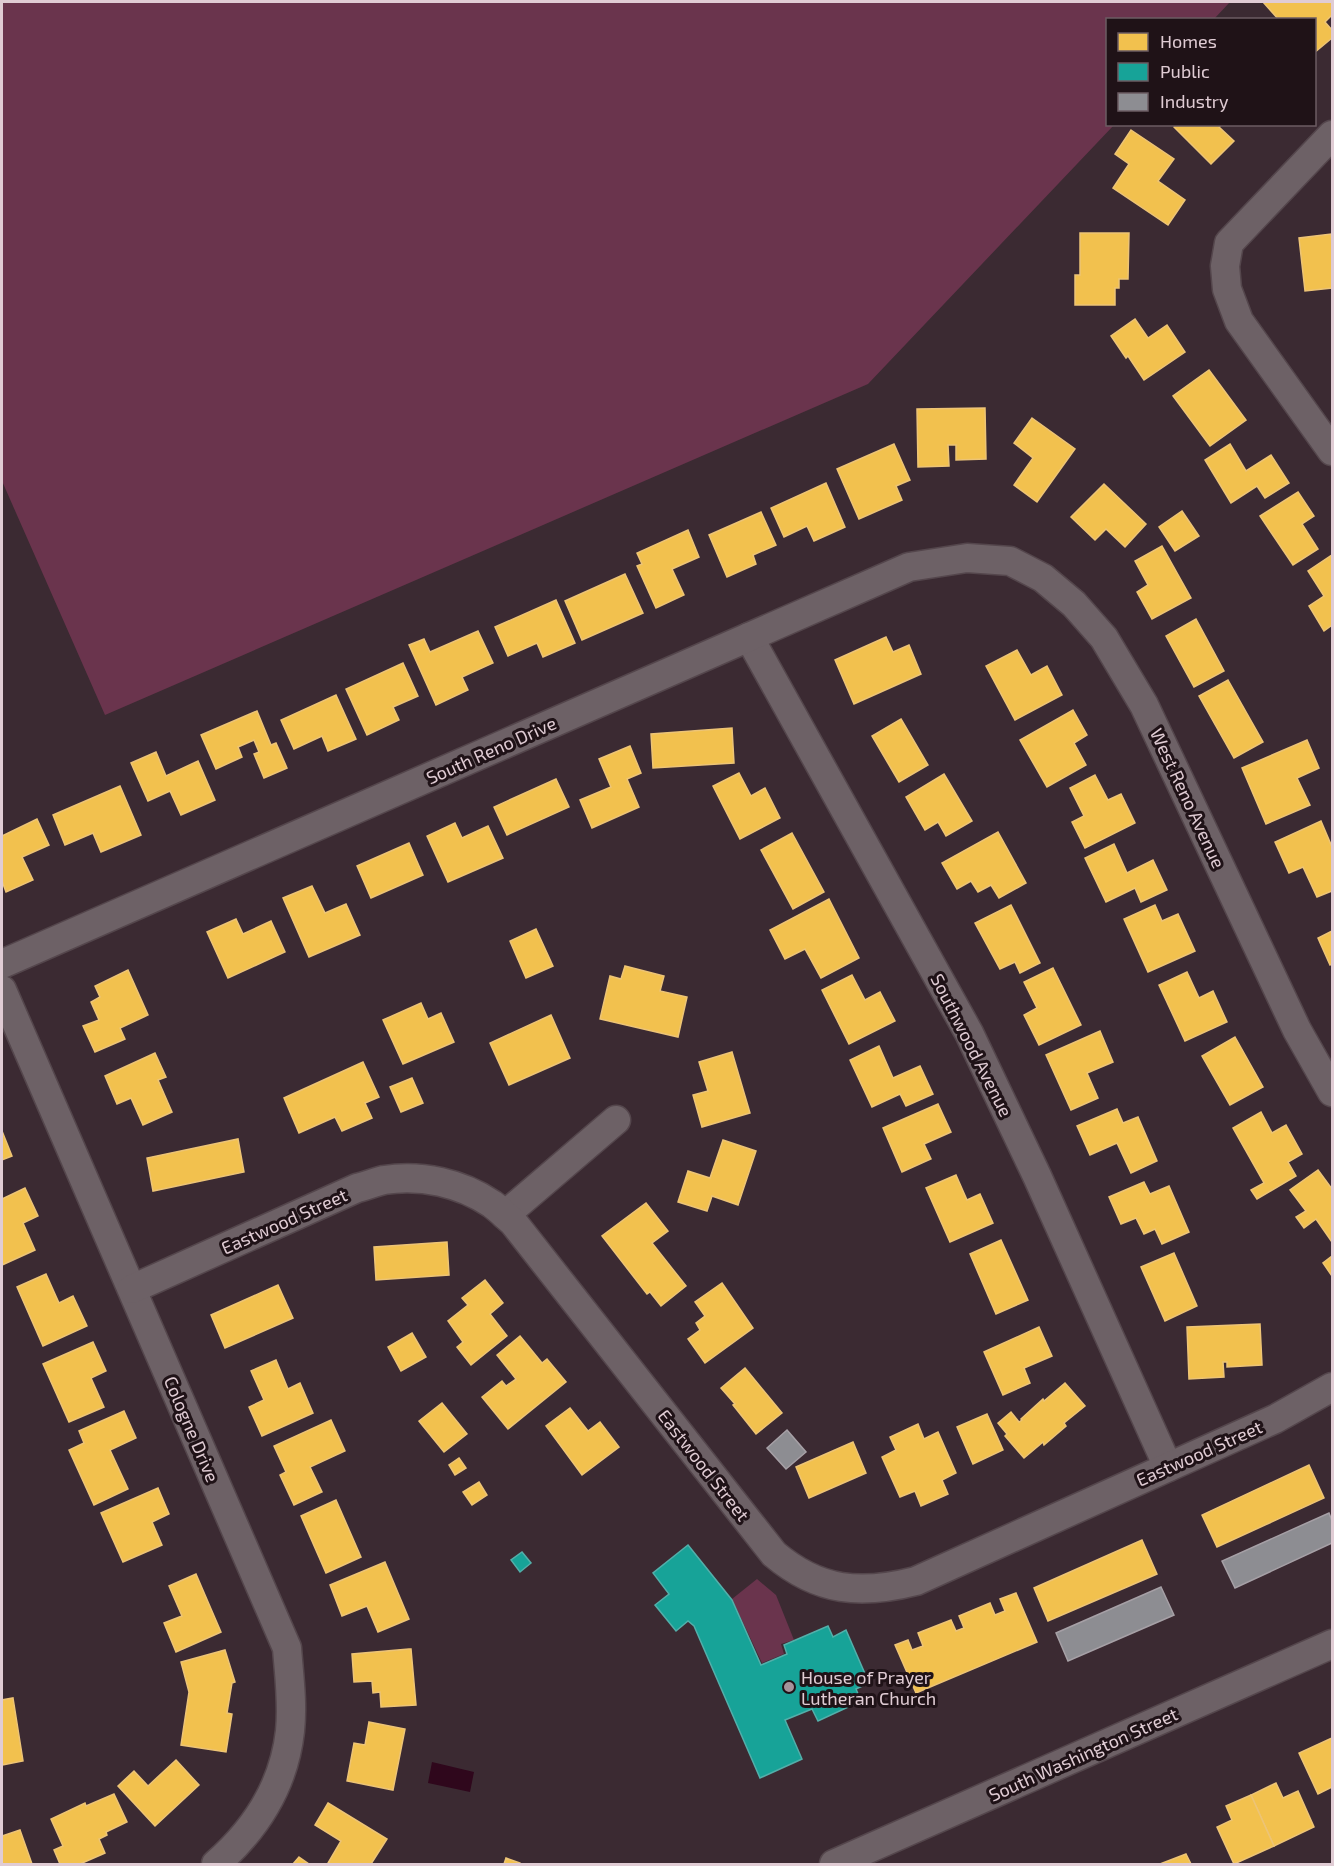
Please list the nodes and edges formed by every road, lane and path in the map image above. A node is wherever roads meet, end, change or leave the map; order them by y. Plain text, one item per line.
1 (1332, 135) edge
2 (1332, 451) edge
3 (987, 559) joint
4 (749, 637) junction
5 (2, 964) edge
6 (2, 990) edge
7 (1332, 1092) edge
8 (616, 1120) dead end
9 (505, 1215) junction
10 (132, 1289) junction
11 (1332, 1387) edge
12 (1167, 1467) junction
13 (1332, 1644) edge
14 (216, 1864) edge
15 (834, 1864) edge

1 - 2 street
3 - 4 street, South Reno Drive
3 - 7 street, West Reno Avenue
4 - 5 street, South Reno Drive
4 - 12 street, Southwood Avenue
6 - 10 street, Cologne Drive
8 - 9 street
9 - 10 street, Eastwood Street
9 - 12 street, Eastwood Street
10 - 14 street, Cologne Drive
11 - 12 street, Eastwood Street
13 - 15 street, South Washington Street

